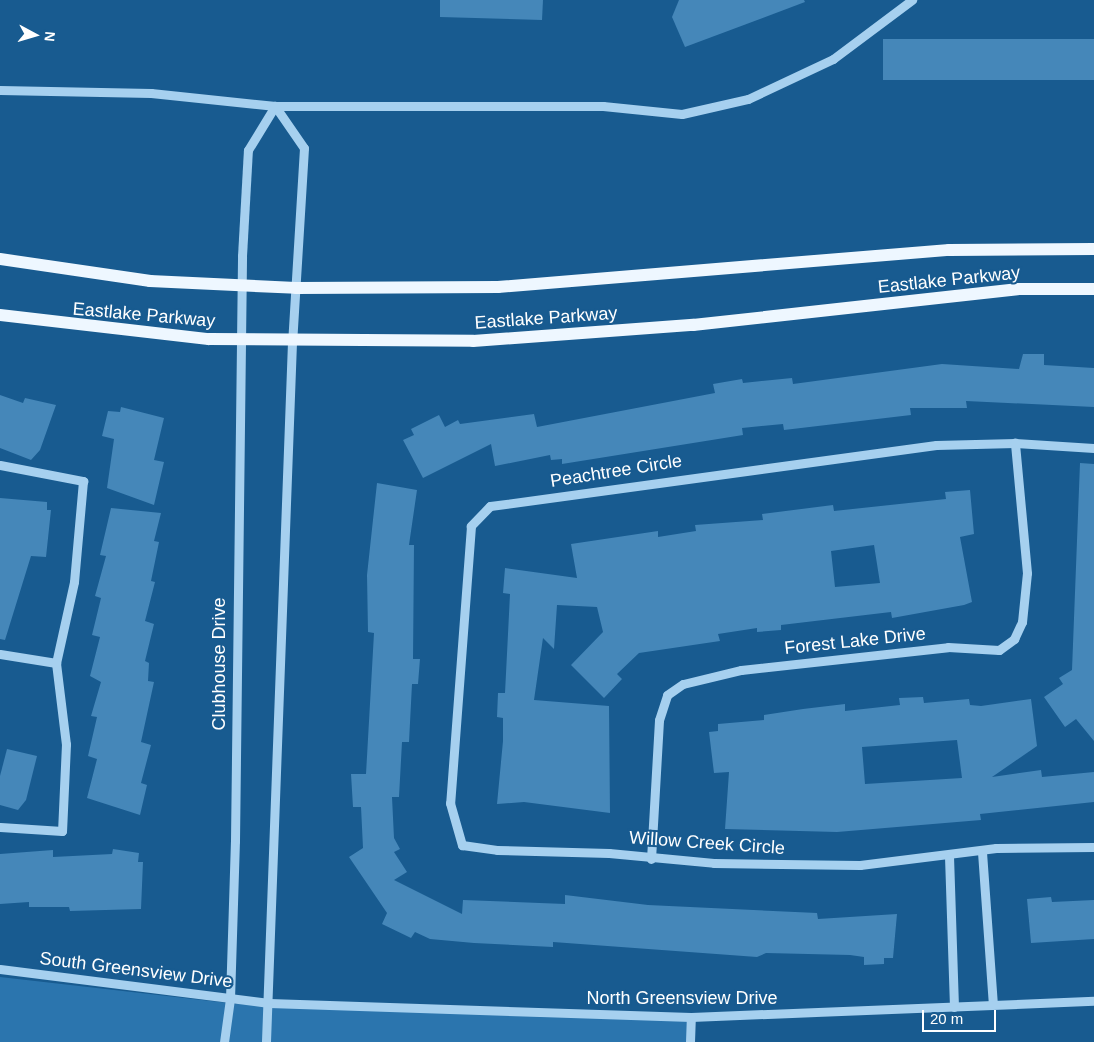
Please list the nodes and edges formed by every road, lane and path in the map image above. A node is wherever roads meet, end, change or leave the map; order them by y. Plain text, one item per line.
1 (912, 0) edge
2 (0, 90) edge
3 (275, 106) junction
4 (1094, 249) edge
5 (0, 259) edge
6 (243, 286) junction
7 (296, 288) junction
8 (1094, 290) edge
9 (0, 315) edge
10 (240, 340) junction
11 (292, 342) junction
12 (1014, 443) junction
13 (1094, 448) edge
14 (0, 465) edge
15 (0, 654) edge
16 (56, 663) junction
17 (0, 827) edge
18 (462, 845) joint
19 (1094, 847) edge
20 (982, 852) junction
21 (949, 856) junction
22 (651, 859) junction
23 (0, 969) edge
24 (230, 999) junction
25 (1094, 1001) edge
26 (269, 1004) junction
27 (993, 1004) junction
28 (954, 1007) junction
29 (691, 1017) junction
30 (224, 1042) edge
31 (266, 1042) edge
32 (690, 1042) edge

1 - 3 street
2 - 3 street
3 - 6 street, Clubhouse Drive
3 - 7 street
4 - 7 main road, Eastlake Parkway
5 - 6 main road, Eastlake Parkway
6 - 7 main road, Eastlake Parkway
6 - 10 street, Clubhouse Drive
7 - 11 street
8 - 11 main road, Eastlake Parkway
9 - 10 main road, Eastlake Parkway
10 - 11 main road, Eastlake Parkway
10 - 24 street, Clubhouse Drive
11 - 26 street
12 - 13 street, Peachtree Circle
12 - 18 street, Peachtree Circle
12 - 22 street, Forest Lake Drive
14 - 16 street
15 - 16 street
16 - 17 street
18 - 22 street, Willow Creek Circle
19 - 20 street, Willow Creek Circle
20 - 21 street, Willow Creek Circle
20 - 27 street
21 - 22 street, Willow Creek Circle
21 - 28 street
23 - 24 street, South Greensview Drive
24 - 26 street, South Greensview Drive
24 - 30 street, Clubhouse Drive
25 - 27 street, North Greensview Drive
26 - 29 street, North Greensview Drive
26 - 31 street
27 - 28 street, North Greensview Drive
28 - 29 street, North Greensview Drive
29 - 32 street

